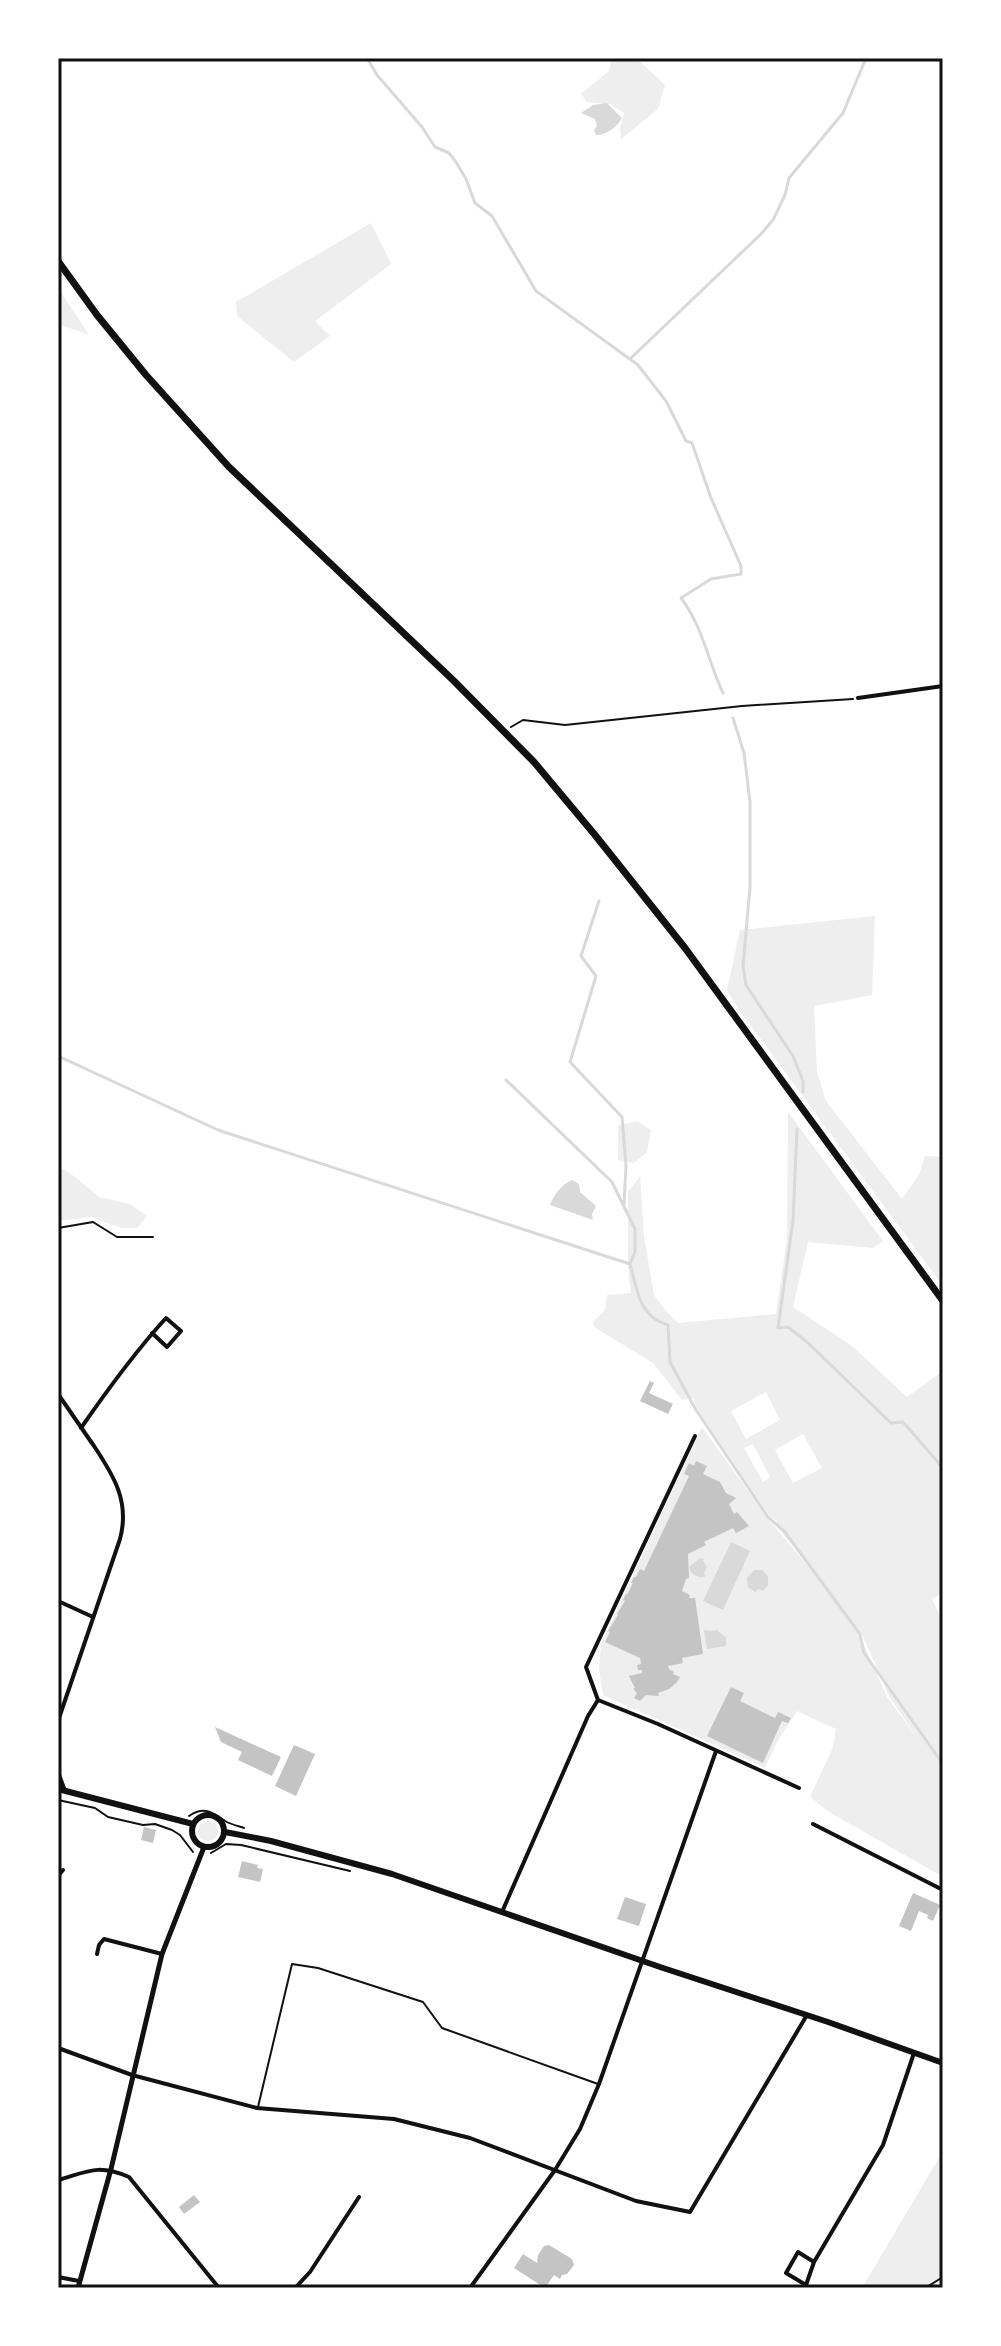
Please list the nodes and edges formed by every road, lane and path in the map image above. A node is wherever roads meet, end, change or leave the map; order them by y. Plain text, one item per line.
1 (58, 261) edge
2 (943, 686) edge
3 (858, 698) joint
4 (506, 732) junction
5 (58, 1228) edge
6 (153, 1237) dead end
7 (943, 1301) edge
8 (152, 1333) junction
9 (58, 1394) edge
10 (81, 1428) junction
11 (695, 1436) dead end
12 (58, 1601) edge
13 (93, 1617) junction
14 (598, 1700) junction
15 (58, 1721) edge
16 (716, 1751) junction
17 (58, 1772) edge
18 (799, 1788) dead end
19 (62, 1790) edge
20 (58, 1800) edge
21 (190, 1815) dead end
22 (227, 1822) dead end
23 (193, 1824) junction
24 (813, 1824) dead end
25 (225, 1832) junction
26 (226, 1844) dead end
27 (204, 1847) junction
28 (200, 1855) junction
29 (63, 1870) dead end
30 (58, 1876) edge
31 (943, 1890) edge
32 (502, 1912) junction
33 (97, 1954) dead end
34 (162, 1954) junction
35 (642, 1961) junction
36 (807, 2015) junction
37 (58, 2048) edge
38 (914, 2053) junction
39 (943, 2063) edge
40 (132, 2075) junction
41 (599, 2084) junction
42 (257, 2108) junction
43 (111, 2169) junction
44 (555, 2170) junction
45 (58, 2180) edge
46 (359, 2197) dead end
47 (814, 2262) junction
48 (58, 2277) edge
49 (943, 2277) edge
50 (79, 2284) edge
51 (219, 2288) edge
52 (295, 2288) edge
53 (470, 2288) edge
54 (925, 2288) edge

1 - 4 main road
2 - 3 street
3 - 4 path
4 - 7 main road
5 - 6 path
8 - 8 street
8 - 10 street
9 - 10 street
10 - 13 street
11 - 14 street
12 - 13 street
13 - 15 street
14 - 16 street
14 - 32 street
16 - 18 street
16 - 35 street
17 - 19 street
19 - 23 main road
20 - 28 path
21 - 22 path
23 - 25 main road
23 - 27 main road
24 - 31 street
25 - 27 main road
25 - 32 main road
26 - 28 path
27 - 28 street
28 - 34 street
29 - 30 street
32 - 35 main road
33 - 34 street
34 - 40 street
35 - 36 main road
35 - 41 street
36 - 38 main road
36 - 44 street
37 - 40 street
38 - 39 main road
38 - 47 street
40 - 42 street
40 - 43 street
41 - 42 lane
41 - 44 street
42 - 44 street
43 - 45 street
43 - 50 street
43 - 51 street
44 - 53 street
46 - 52 street
47 - 47 street
48 - 50 street
49 - 54 path

